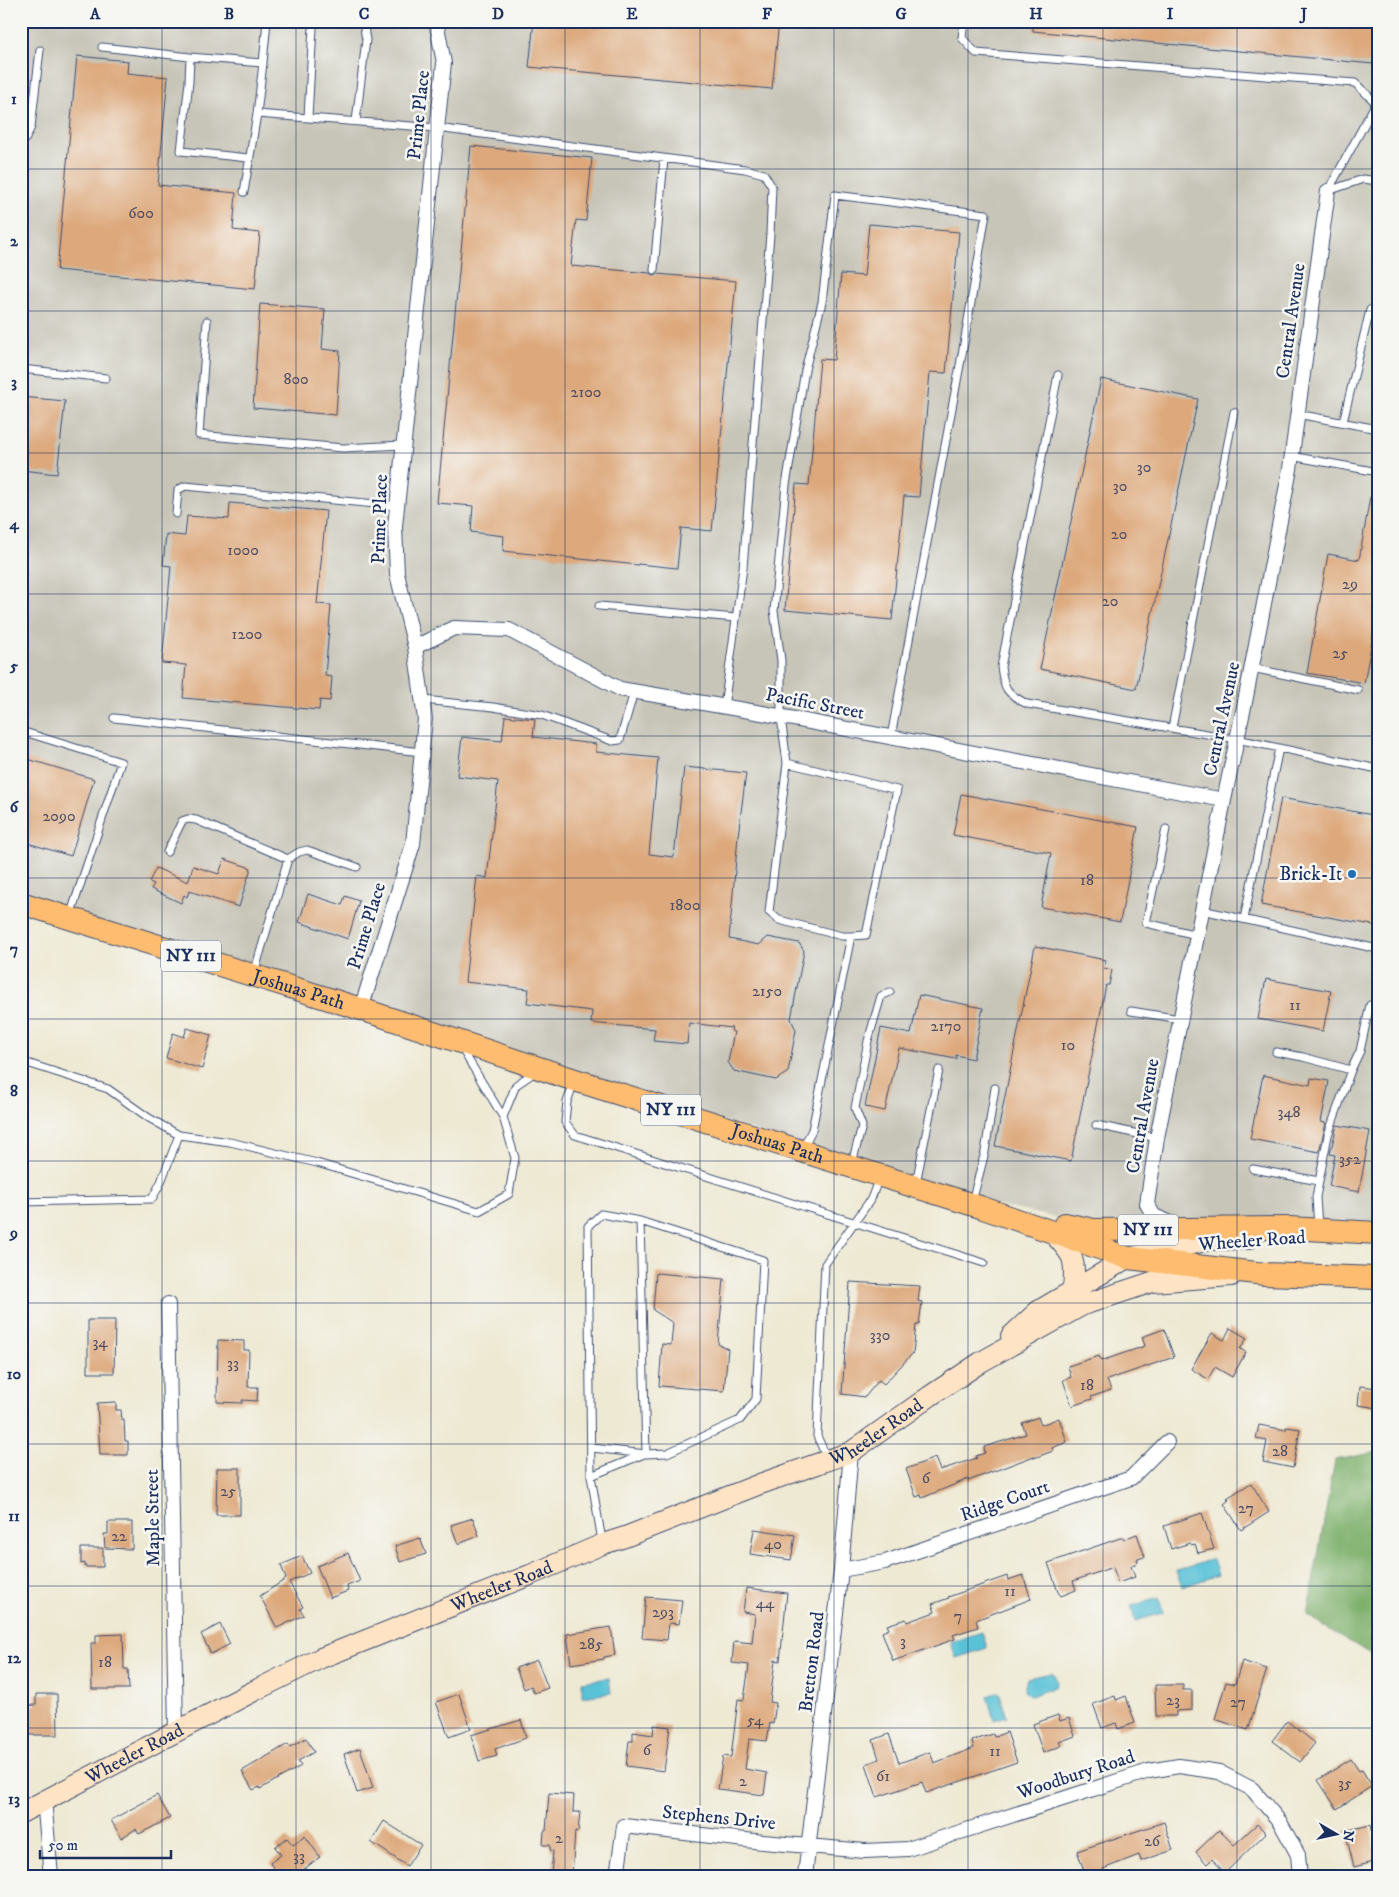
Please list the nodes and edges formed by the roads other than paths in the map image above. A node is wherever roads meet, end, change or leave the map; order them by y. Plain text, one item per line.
1 (267, 21) edge
2 (310, 21) edge
3 (363, 21) edge
4 (436, 21) edge
5 (964, 21) edge
6 (102, 47) dead end
7 (40, 50) dead end
8 (190, 57) junction
9 (263, 63) junction
10 (1377, 102) edge
11 (257, 114) junction
12 (308, 117) junction
13 (356, 121) junction
14 (436, 128) junction
15 (21, 143) edge
16 (248, 158) junction
17 (664, 159) junction
18 (1378, 180) edge
19 (1328, 191) junction
20 (244, 192) dead end
21 (654, 270) dead end
22 (1378, 306) edge
23 (207, 321) dead end
24 (21, 369) edge
25 (1058, 375) dead end
26 (106, 378) dead end
27 (1234, 412) dead end
28 (1297, 414) junction
29 (1343, 422) junction
30 (1378, 428) edge
31 (403, 445) junction
32 (1292, 456) junction
33 (1378, 472) edge
34 (397, 506) junction
35 (176, 514) dead end
36 (599, 606) dead end
37 (736, 618) junction
38 (415, 647) junction
39 (1252, 668) junction
40 (1358, 690) dead end
41 (634, 692) junction
42 (423, 700) junction
43 (724, 707) junction
44 (781, 717) junction
45 (114, 718) dead end
46 (1172, 728) junction
47 (21, 731) edge
48 (891, 738) junction
49 (1237, 739) junction
50 (1279, 748) junction
51 (422, 752) junction
52 (787, 763) junction
53 (1378, 769) edge
54 (1224, 800) junction
55 (1166, 829) dead end
56 (167, 852) dead end
57 (288, 859) junction
58 (357, 867) dead end
59 (21, 903) edge
60 (1202, 910) junction
61 (70, 918) junction
62 (1244, 919) junction
63 (1197, 935) junction
64 (851, 936) junction
65 (1378, 949) edge
66 (253, 976) junction
67 (890, 992) dead end
68 (1370, 1005) dead end
69 (361, 1009) junction
70 (1131, 1011) dead end
71 (1180, 1019) junction
72 (458, 1041) junction
73 (1276, 1052) dead end
74 (21, 1061) edge
75 (541, 1068) junction
76 (939, 1070) dead end
77 (1351, 1070) junction
78 (575, 1080) junction
79 (995, 1088) dead end
80 (503, 1117) junction
81 (1096, 1125) dead end
82 (180, 1135) junction
83 (1157, 1138) junction
84 (801, 1150) junction
85 (851, 1166) junction
86 (1253, 1169) dead end
87 (880, 1175) junction
88 (1319, 1182) junction
89 (916, 1186) junction
90 (21, 1202) edge
91 (976, 1205) junction
92 (640, 1221) junction
93 (854, 1224) junction
94 (1186, 1230) junction
95 (1318, 1230) junction
96 (1052, 1232) junction
97 (1378, 1234) edge
98 (1128, 1258) junction
99 (984, 1264) dead end
100 (1265, 1274) junction
101 (1378, 1278) edge
102 (1073, 1290) junction
103 (168, 1304) dead end
104 (982, 1362) junction
105 (1167, 1442) dead end
106 (592, 1448) junction
107 (851, 1452) junction
108 (646, 1454) junction
109 (828, 1460) junction
110 (591, 1476) junction
111 (603, 1544) junction
112 (842, 1570) junction
113 (176, 1731) junction
114 (44, 1800) junction
115 (21, 1813) edge
116 (810, 1845) junction
117 (51, 1876) edge
118 (618, 1876) edge
119 (805, 1876) edge
120 (1300, 1876) edge

1 - 9 lane
2 - 12 lane
3 - 13 lane
4 - 14 street, Prime Place
5 - 10 lane
6 - 8 lane
7 - 15 lane
8 - 9 lane
8 - 16 lane
9 - 11 lane
10 - 19 lane
11 - 12 lane
11 - 16 lane
12 - 13 lane
13 - 14 lane
14 - 17 lane
14 - 31 street, Prime Place
16 - 20 lane
17 - 21 lane
17 - 37 lane
18 - 19 lane
19 - 28 street, Central Avenue
22 - 29 lane
23 - 31 lane
24 - 26 lane
25 - 46 lane
27 - 46 lane
28 - 29 lane
28 - 32 street, Central Avenue
29 - 30 lane
31 - 34 street, Prime Place
32 - 33 lane
32 - 39 street, Central Avenue
34 - 35 lane
34 - 38 street, Prime Place
36 - 37 lane
37 - 43 lane
38 - 41 street, Pacific Street
38 - 42 street, Prime Place
39 - 40 lane
39 - 49 street, Central Avenue
41 - 42 lane
41 - 43 street, Pacific Street
42 - 51 street, Prime Place
43 - 44 street, Pacific Street
44 - 48 street, Pacific Street
44 - 48 lane
44 - 52 lane
45 - 51 lane
46 - 49 lane
47 - 61 lane
48 - 54 street, Pacific Street
49 - 50 lane
49 - 54 street, Central Avenue
50 - 53 lane
50 - 62 lane
51 - 69 street, Prime Place
52 - 64 lane
52 - 64 lane
54 - 60 street, Central Avenue
55 - 63 lane
56 - 57 lane
57 - 58 lane
57 - 66 lane
59 - 61 main road, Joshuas Path / NY 111
60 - 62 lane
60 - 63 street, Central Avenue
61 - 66 main road, Joshuas Path / NY 111
62 - 65 lane
63 - 71 street, Central Avenue
64 - 84 lane
66 - 69 main road, Joshuas Path / NY 111
67 - 85 lane
68 - 77 lane
69 - 72 main road, Joshuas Path / NY 111
70 - 71 lane
71 - 83 street, Central Avenue
72 - 75 main road, Joshuas Path / NY 111
72 - 80 lane
73 - 77 lane
74 - 82 lane
75 - 78 main road, Joshuas Path / NY 111
75 - 80 lane
76 - 89 lane
77 - 88 lane
78 - 84 main road, Joshuas Path / NY 111
78 - 93 lane
79 - 91 lane
80 - 82 lane
81 - 83 lane
82 - 90 lane
83 - 94 street, Central Avenue
84 - 85 main road, Joshuas Path / NY 111
85 - 87 main road, Joshuas Path / NY 111
86 - 88 lane
87 - 89 main road, Joshuas Path / NY 111
87 - 93 lane
88 - 95 lane
89 - 91 main road, Joshuas Path / NY 111
91 - 94 main road, Joshuas Path / NY 111
91 - 96 main road, Joshuas Path / NY 111
92 - 106 lane
92 - 108 lane
92 - 108 lane
93 - 99 lane
93 - 109 lane
94 - 95 main road, Joshuas Path / NY 111
95 - 97 main road, Joshuas Path / NY 111
96 - 98 main road, Joshuas Path / NY 111
96 - 102 main road
97 - 98 main road, Wheeler Road
98 - 100 main road, Joshuas Path / NY 111
98 - 102 main road, Wheeler Road
100 - 101 main road, Wheeler Road / NY 111
100 - 104 main road, Wheeler Road
102 - 104 main road, Wheeler Road
103 - 113 street, Maple Street
104 - 107 main road, Wheeler Road
105 - 112 street, Ridge Court
106 - 108 lane
106 - 110 lane
107 - 109 main road, Wheeler Road
107 - 112 street, Bretton Road
108 - 110 lane
109 - 111 main road, Wheeler Road
110 - 111 lane
111 - 113 main road, Wheeler Road
112 - 116 street, Bretton Road
113 - 114 main road, Wheeler Road
114 - 115 main road, Wheeler Road
114 - 117 street
116 - 118 street, Stephens Drive
116 - 119 street, Bretton Road
116 - 120 street, Woodbury Road

